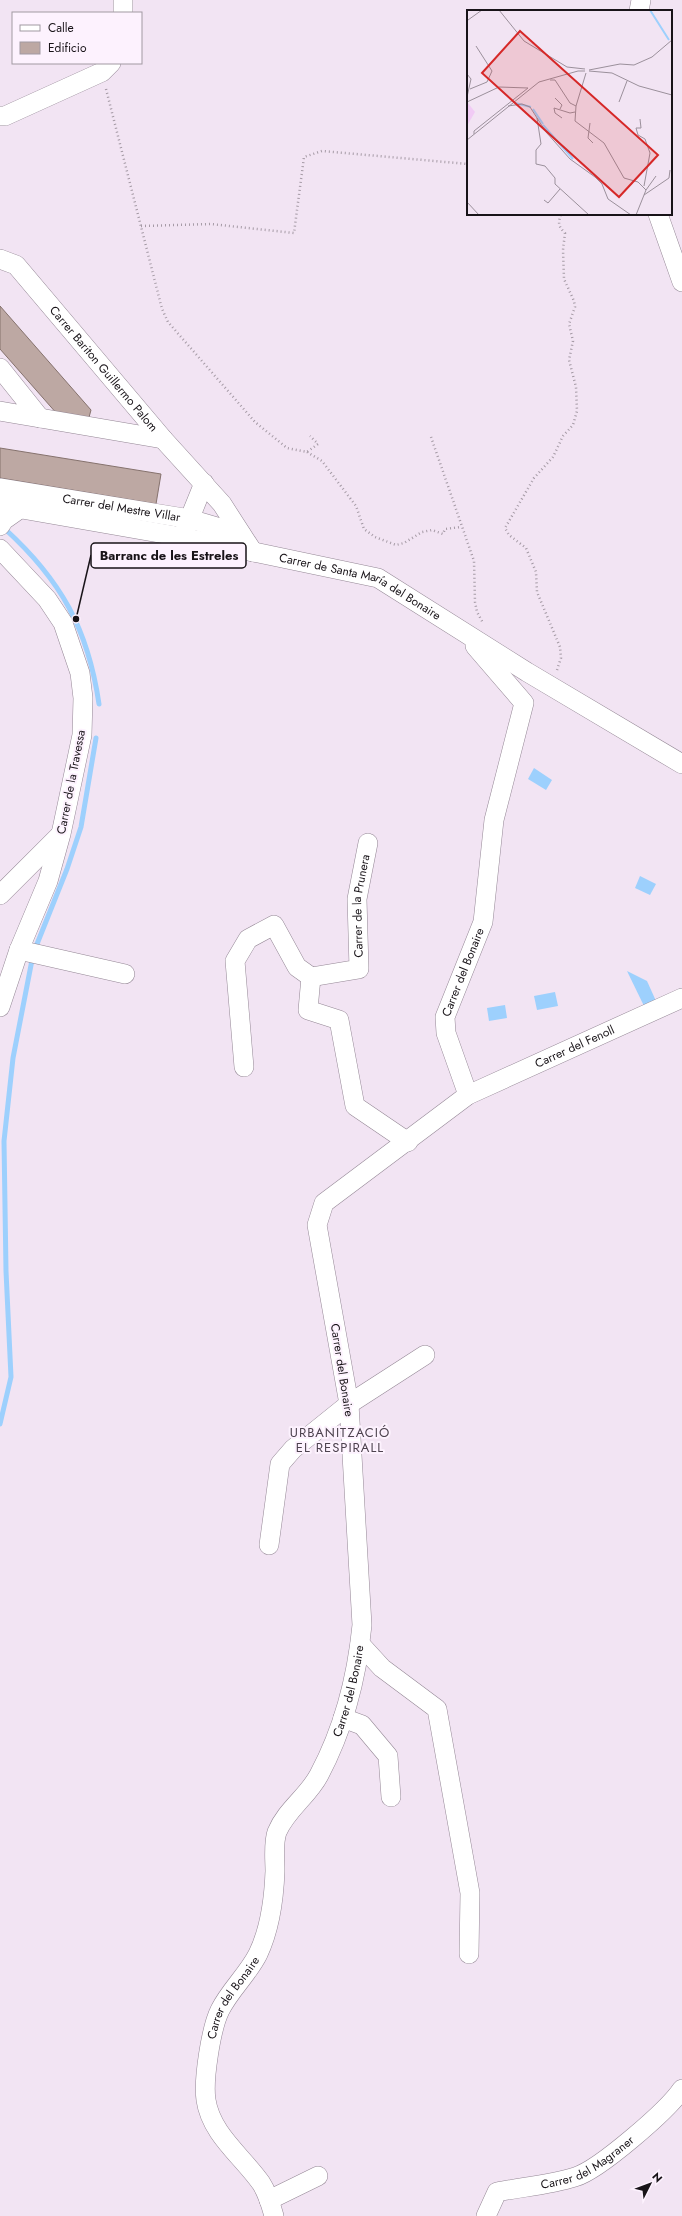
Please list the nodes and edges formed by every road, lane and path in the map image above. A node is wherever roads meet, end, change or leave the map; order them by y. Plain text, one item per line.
1 (123, 0) edge
2 (641, 0) edge
3 (639, 10) edge
4 (123, 12) edge
5 (107, 67) edge
6 (0, 116) edge
7 (467, 164) edge
8 (561, 215) edge
9 (658, 215) edge
10 (141, 226) junction
11 (0, 259) edge
12 (682, 282) edge
13 (0, 368) edge
14 (0, 411) edge
15 (40, 418) junction
16 (310, 436) dead end
17 (431, 437) dead end
18 (163, 439) junction
19 (307, 452) junction
20 (204, 483) junction
21 (0, 488) edge
22 (0, 505) edge
23 (21, 508) junction
24 (190, 519) junction
25 (0, 526) edge
26 (461, 527) junction
27 (241, 534) junction
28 (182, 537) junction
29 (0, 549) edge
30 (253, 552) junction
31 (459, 628) junction
32 (490, 649) junction
33 (555, 689) junction
34 (682, 764) edge
35 (60, 834) junction
36 (368, 843) dead end
37 (0, 895) edge
38 (19, 950) junction
39 (125, 974) dead end
40 (311, 977) junction
41 (682, 998) edge
42 (0, 1007) edge
43 (244, 1067) dead end
44 (468, 1095) junction
45 (408, 1142) junction
46 (425, 1355) dead end
47 (349, 1404) junction
48 (269, 1545) dead end
49 (360, 1644) junction
50 (343, 1718) junction
51 (391, 1797) dead end
52 (468, 1954) dead end
53 (682, 2088) edge
54 (318, 2176) dead end
55 (272, 2208) edge
56 (486, 2216) edge

1 - 4 street
2 - 3 street
5 - 6 street
5 - 10 path
7 - 10 path
8 - 33 path
9 - 12 street
10 - 19 path
11 - 18 street, Carrer Bariton Guillermo Palom
13 - 15 street
14 - 15 street
15 - 18 street
16 - 19 path
17 - 26 path
18 - 20 street, Carrer Bariton Guillermo Palom
19 - 26 path
20 - 24 street
20 - 27 street, Carrer Bariton Guillermo Palom
21 - 24 street, Carrer del Mestre Villar
22 - 23 street, Carrer de Santa María del Bonaire
23 - 25 street
23 - 28 street, Carrer de Santa María del Bonaire
24 - 27 street, Carrer del Mestre Villar
24 - 28 street
26 - 32 path
27 - 30 street, Carrer Bariton Guillermo Palom
28 - 30 street, Carrer de Santa María del Bonaire
29 - 35 street, Carrer de la Travessa
30 - 31 street, Carrer de Santa María del Bonaire
31 - 32 street, Carrer de Santa María del Bonaire
31 - 44 street, Carrer del Bonaire
32 - 33 street, Carrer de Santa María del Bonaire
33 - 34 street, Carrer de Santa María del Bonaire
35 - 37 street
35 - 38 street, Carrer de la Travessa
36 - 40 street, Carrer de la Prunera
38 - 39 street
38 - 42 street, Carrer de la Travessa
40 - 43 street
40 - 45 street
41 - 44 street, Carrer del Fenoll
44 - 45 street, Carrer del Bonaire
45 - 47 street, Carrer del Bonaire
46 - 47 street
47 - 48 street
47 - 49 street, Carrer del Bonaire
49 - 50 street, Carrer del Bonaire
49 - 52 street
50 - 51 street
50 - 55 street, Carrer del Bonaire
53 - 56 street, Carrer del Magraner
54 - 55 street

